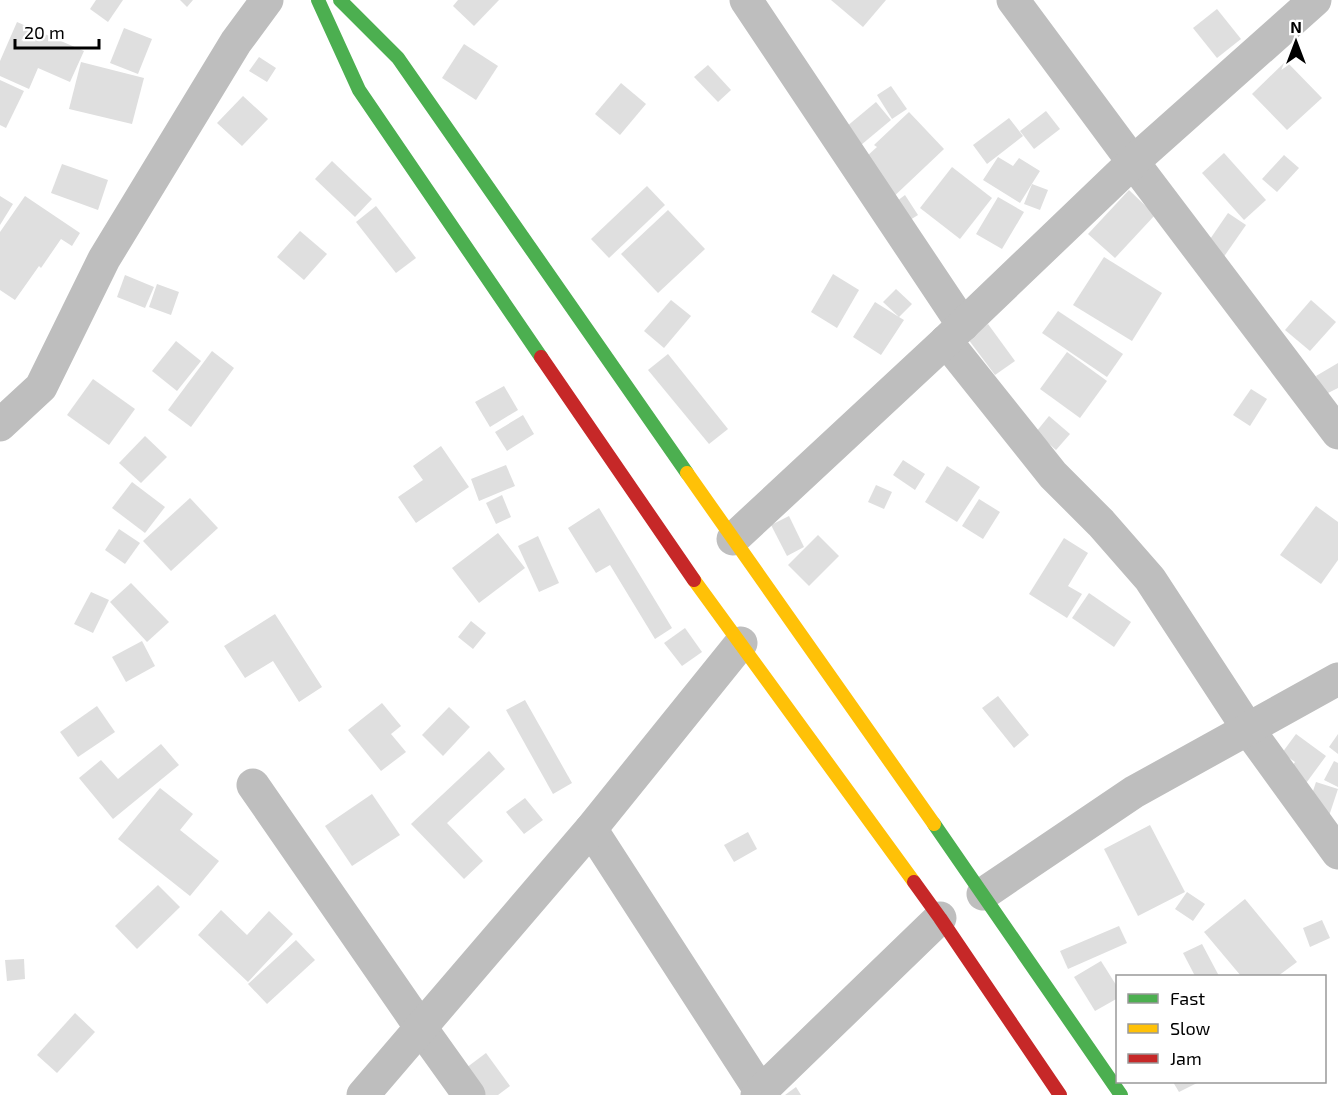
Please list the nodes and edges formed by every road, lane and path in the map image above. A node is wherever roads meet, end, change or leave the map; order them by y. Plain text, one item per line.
1 (267, 0) edge
2 (318, 0) edge
3 (340, 0) edge
4 (746, 0) edge
5 (1012, 0) edge
6 (1314, 0) edge
7 (1133, 162) junction
8 (954, 333) junction
9 (0, 425) edge
10 (1338, 433) edge
11 (733, 539) junction
12 (741, 643) junction
13 (1338, 679) edge
14 (1248, 729) junction
15 (253, 785) dead end
16 (591, 829) junction
17 (1338, 854) edge
18 (983, 894) junction
19 (940, 918) junction
20 (421, 1028) junction
21 (760, 1094) edge
22 (363, 1095) edge
23 (469, 1095) edge
24 (1060, 1095) edge
25 (1121, 1095) edge

1 - 9 street
2 - 12 main road
3 - 11 main road
4 - 8 street
5 - 7 street
6 - 7 street
7 - 8 street
7 - 10 street
8 - 11 street
8 - 14 street
11 - 18 main road
12 - 16 street
12 - 19 main road
13 - 14 street
14 - 17 street
14 - 18 street
15 - 20 street
16 - 20 street
16 - 21 street
18 - 25 main road
19 - 21 street
19 - 24 main road
20 - 22 street
20 - 23 street

